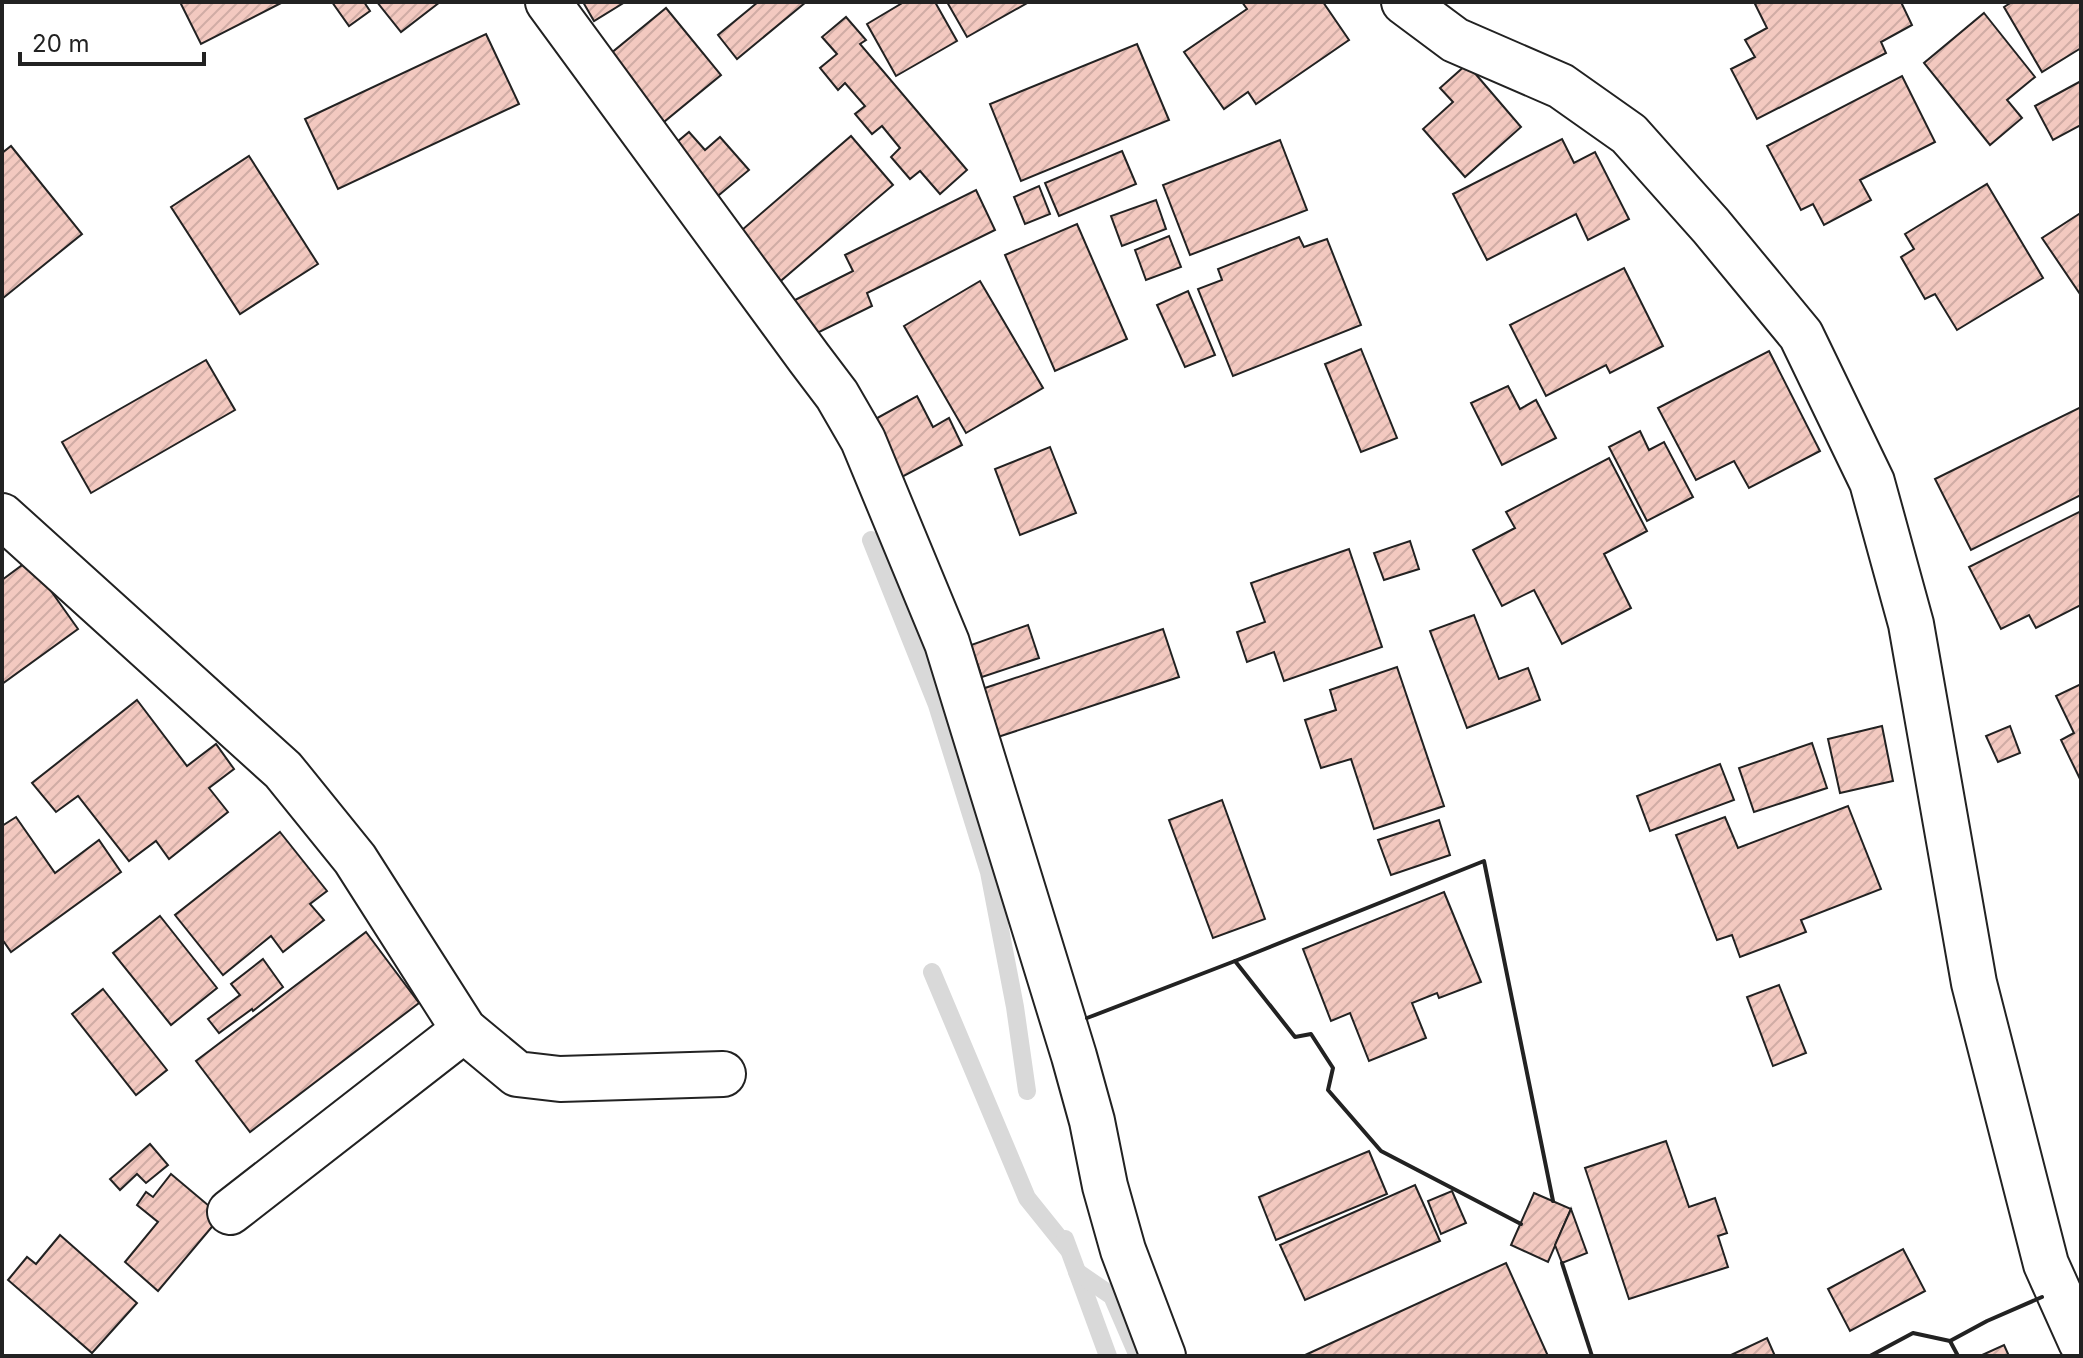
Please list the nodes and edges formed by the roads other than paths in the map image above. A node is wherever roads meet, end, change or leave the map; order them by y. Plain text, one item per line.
1 (548, 2) edge
2 (1404, 2) edge
3 (3, 518) edge
4 (464, 1030) junction
5 (723, 1074) dead end
6 (230, 1212) dead end
7 (2081, 1342) edge
8 (1163, 1356) edge

1 - 8 street
2 - 7 street
3 - 4 street
4 - 5 street
4 - 6 street

